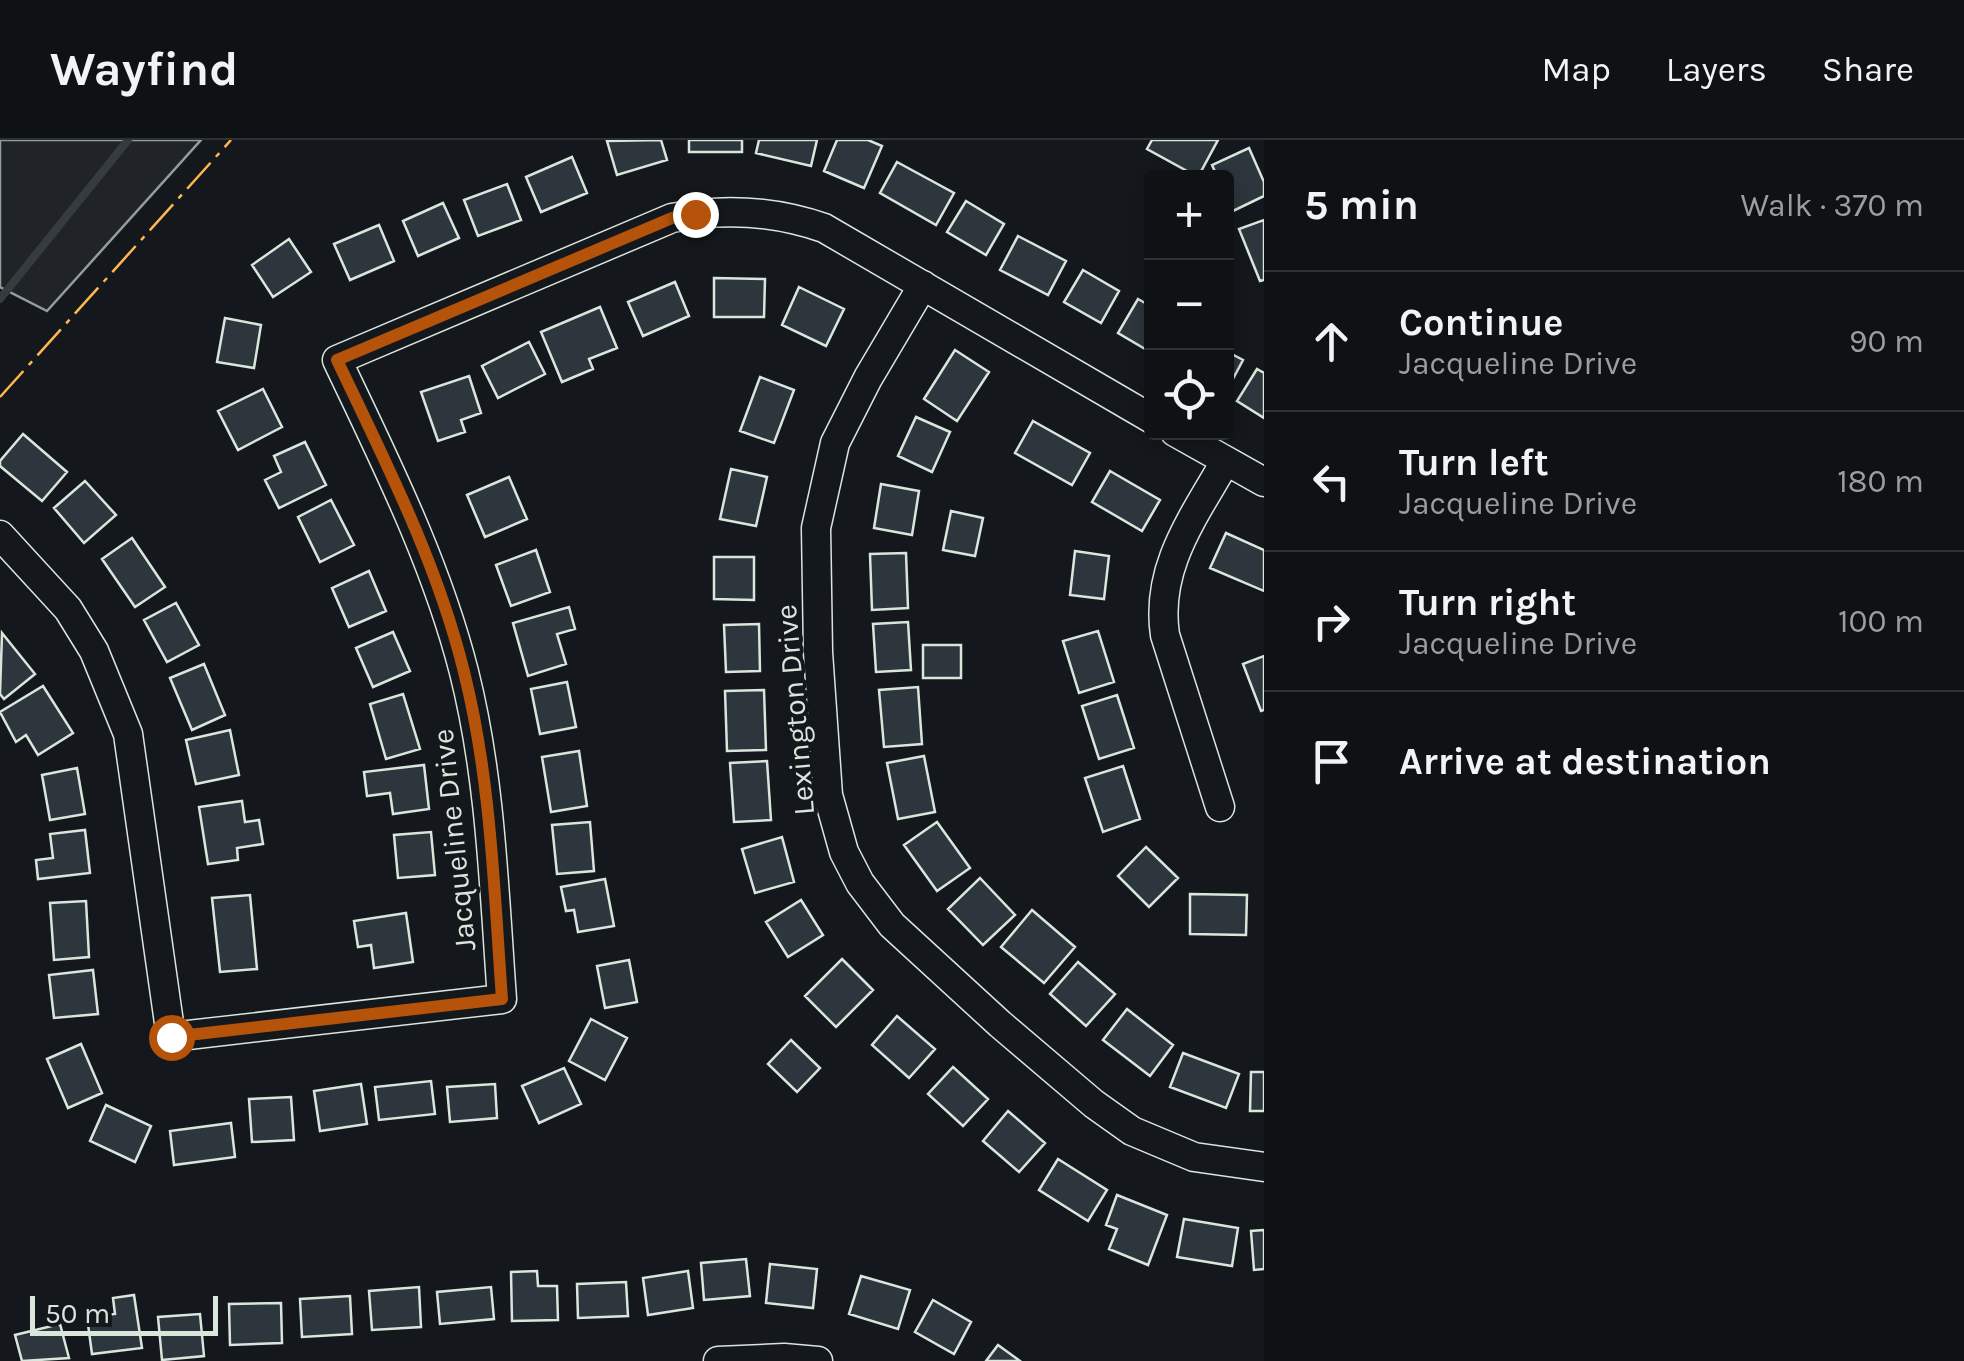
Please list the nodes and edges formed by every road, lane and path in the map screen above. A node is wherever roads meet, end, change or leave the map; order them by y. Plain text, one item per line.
1 (923, 285) junction
2 (1144, 414) edge
3 (1188, 440) edge
4 (1225, 462) junction
5 (1264, 482) edge
6 (0, 536) edge
7 (1220, 807) dead end
8 (1264, 1167) edge
9 (718, 1361) edge
10 (818, 1361) edge

1 - 2 street, Jacqueline Drive
1 - 6 street, Jacqueline Drive
1 - 8 street, Lexington Drive
3 - 4 street
4 - 5 street
4 - 7 street
9 - 10 street

